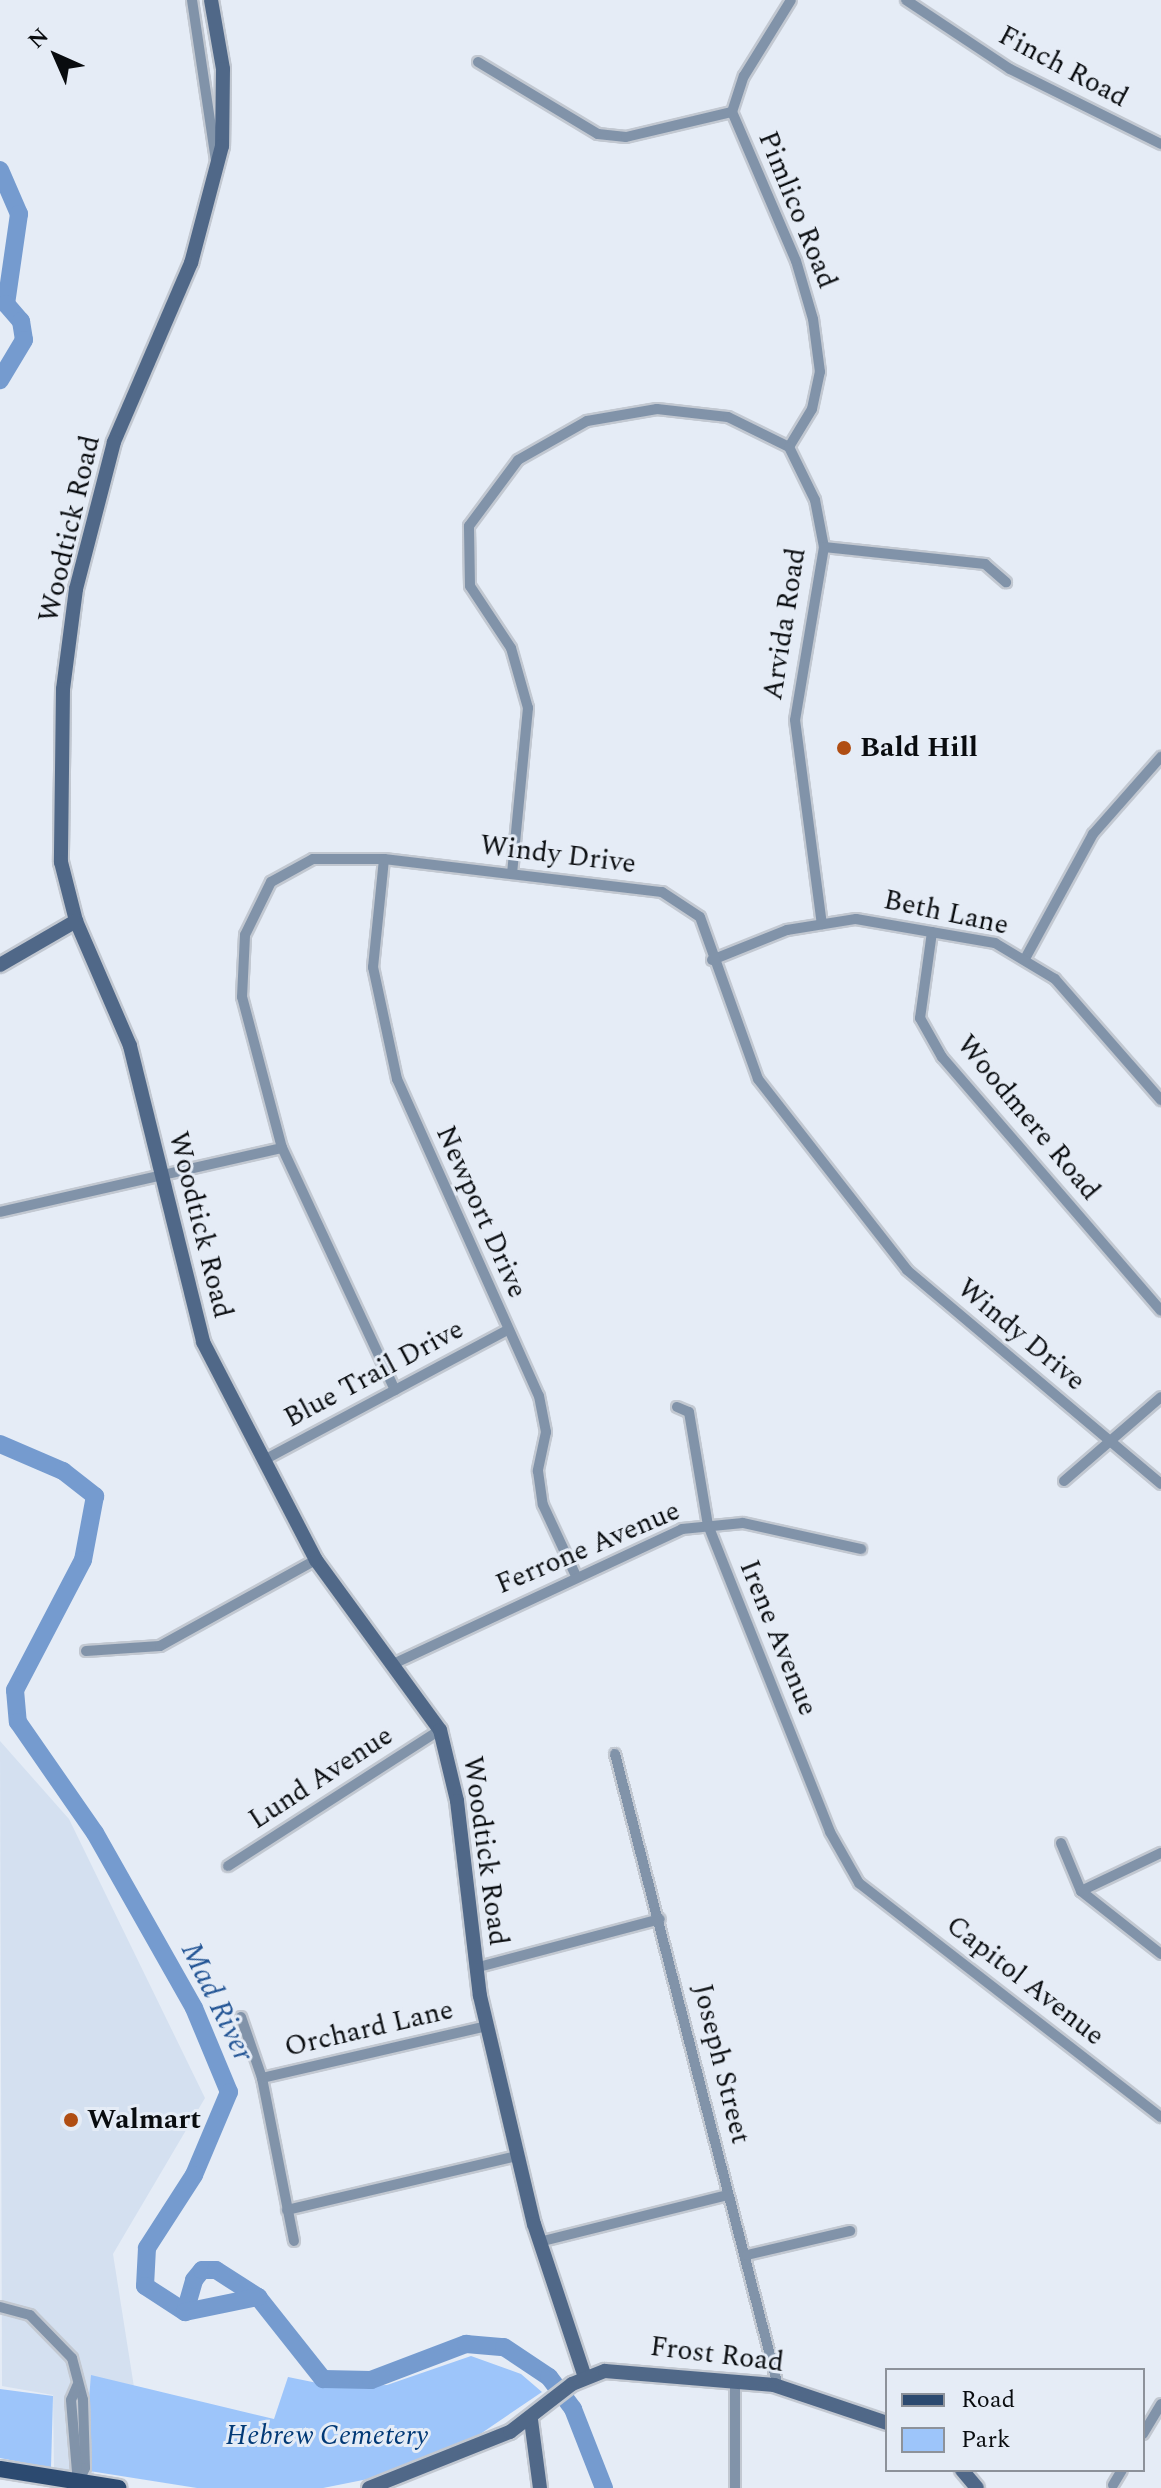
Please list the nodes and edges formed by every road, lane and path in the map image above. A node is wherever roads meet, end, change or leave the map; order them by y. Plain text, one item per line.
1 (192, 0) edge
2 (211, 0) edge
3 (791, 0) edge
4 (906, 0) edge
5 (478, 62) dead end
6 (732, 112) junction
7 (1161, 144) edge
8 (218, 171) junction
9 (789, 447) junction
10 (824, 547) junction
11 (1006, 582) dead end
12 (1161, 757) edge
13 (384, 859) junction
14 (512, 874) junction
15 (76, 921) junction
16 (822, 924) junction
17 (932, 932) junction
18 (1026, 957) junction
19 (712, 960) junction
20 (0, 965) edge
21 (1161, 1100) edge
22 (282, 1148) junction
23 (160, 1176) junction
24 (0, 1212) edge
25 (1161, 1311) edge
26 (507, 1330) junction
27 (395, 1390) junction
28 (1161, 1397) edge
29 (677, 1407) dead end
30 (1112, 1443) junction
31 (264, 1460) junction
32 (1064, 1481) dead end
33 (1161, 1484) edge
34 (708, 1525) junction
35 (861, 1549) dead end
36 (316, 1560) junction
37 (575, 1574) junction
38 (86, 1651) dead end
39 (391, 1665) junction
40 (440, 1730) junction
41 (615, 1754) dead end
42 (1061, 1843) dead end
43 (1161, 1853) edge
44 (228, 1866) dead end
45 (859, 1883) joint
46 (1081, 1891) junction
47 (660, 1919) junction
48 (1161, 1954) edge
49 (475, 1968) junction
50 (241, 2017) dead end
51 (487, 2026) junction
52 (262, 2078) junction
53 (1161, 2117) edge
54 (517, 2156) junction
55 (728, 2195) junction
56 (287, 2210) junction
57 (850, 2231) dead end
58 (294, 2241) dead end
59 (539, 2242) junction
60 (747, 2255) junction
61 (0, 2307) edge
62 (585, 2377) junction
63 (735, 2380) junction
64 (778, 2386) junction
65 (1161, 2404) edge
66 (531, 2420) junction
67 (885, 2422) edge
68 (1145, 2431) edge
69 (1, 2471) edge
70 (964, 2472) edge
71 (1121, 2472) edge
72 (78, 2483) junction
73 (1113, 2485) dead end
74 (118, 2488) edge
75 (369, 2488) edge
76 (540, 2488) edge
77 (735, 2488) edge
78 (977, 2488) edge

1 - 8 street
2 - 8 main road, Woodtick Road
3 - 6 street, Pimlico Road
4 - 7 street, Finch Road
5 - 6 street
6 - 9 street, Pimlico Road
8 - 15 main road, Woodtick Road
9 - 10 street, Arvida Road
9 - 14 street
10 - 11 street
10 - 16 street, Arvida Road
12 - 18 street
13 - 14 street, Windy Drive
13 - 22 street, Windy Drive
13 - 26 street, Newport Drive
14 - 19 street, Windy Drive
15 - 20 main road
15 - 23 main road, Woodtick Road
16 - 17 street, Beth Lane
16 - 19 street, Beth Lane
17 - 18 street, Beth Lane
17 - 25 street, Woodmere Road
18 - 21 street, Beth Lane
19 - 30 street, Windy Drive
22 - 23 street
22 - 27 street, Windy Drive
23 - 24 street
23 - 31 main road, Woodtick Road
26 - 27 street, Blue Trail Drive
26 - 37 street, Newport Drive
27 - 31 street, Blue Trail Drive
28 - 30 street
29 - 34 street, Irene Avenue
30 - 32 street
30 - 33 street, Windy Drive
31 - 36 main road, Woodtick Road
34 - 35 street, Ferrone Avenue
34 - 37 street, Ferrone Avenue
34 - 45 street, Irene Avenue
36 - 38 street
36 - 39 main road, Woodtick Road
37 - 39 street, Ferrone Avenue
39 - 40 main road, Woodtick Road
40 - 44 street, Lund Avenue
40 - 49 main road, Woodtick Road
41 - 47 street, Joseph Street
42 - 46 street
43 - 46 street
45 - 53 street, Capitol Avenue
46 - 48 street
47 - 49 street
47 - 55 street, Joseph Street
49 - 51 main road, Woodtick Road
50 - 52 street
51 - 52 street, Orchard Lane
51 - 54 main road, Woodtick Road
52 - 56 street
54 - 56 street
54 - 59 main road, Woodtick Road
55 - 59 street
55 - 60 street, Joseph Street
56 - 58 street
57 - 60 street
59 - 62 main road, Woodtick Road
60 - 64 street, Joseph Street
61 - 72 street
62 - 63 main road, Frost Road
62 - 66 main road
63 - 64 main road, Frost Road
63 - 77 street
64 - 67 main road, Frost Road
65 - 68 street
66 - 75 main road
66 - 76 main road
69 - 72 main road
70 - 78 main road
71 - 73 street
72 - 74 main road

